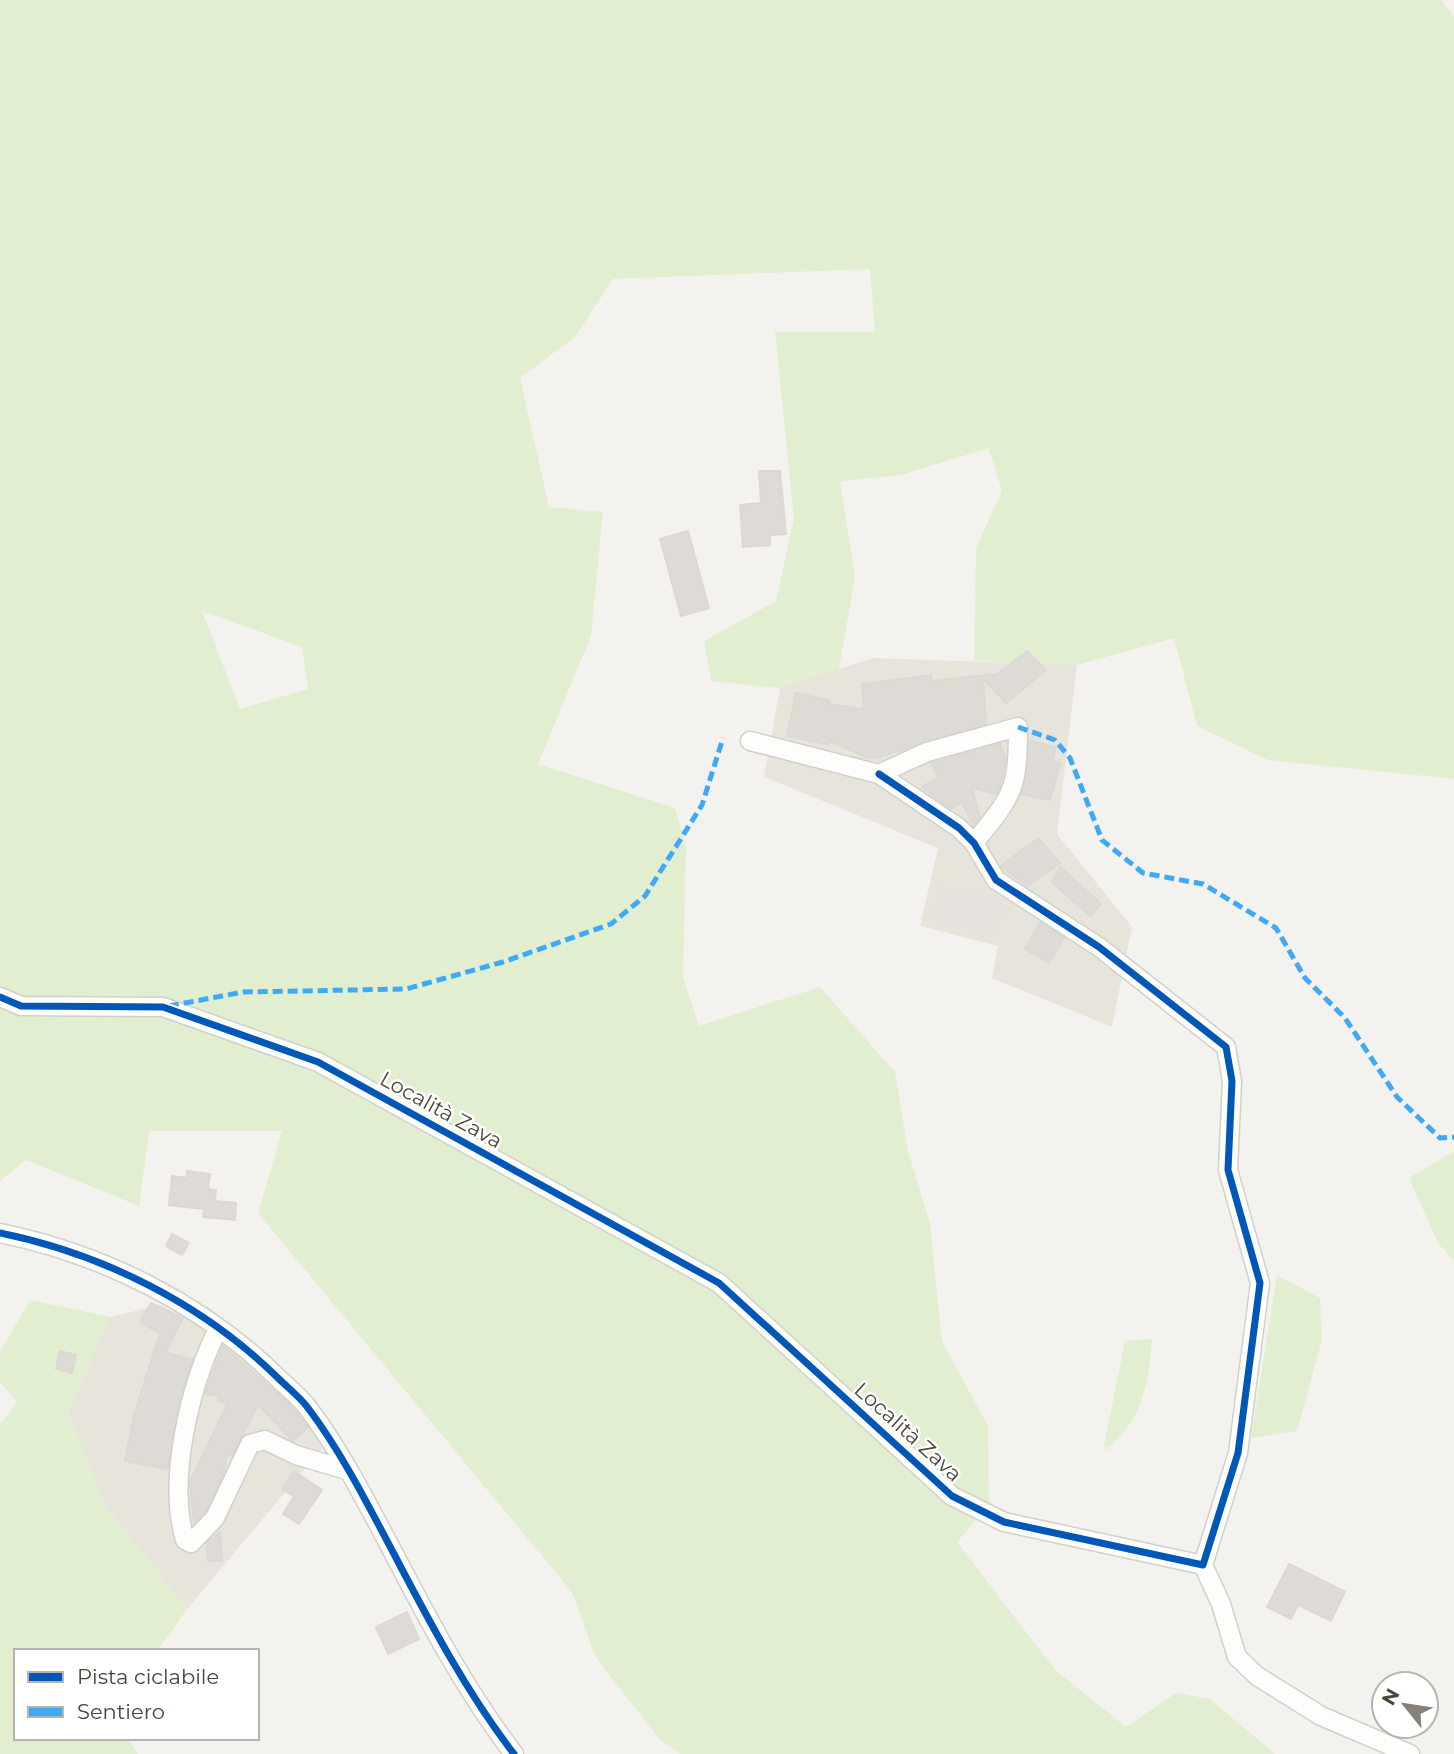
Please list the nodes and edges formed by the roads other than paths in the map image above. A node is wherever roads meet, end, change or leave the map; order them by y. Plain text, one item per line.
1 (750, 741) dead end
2 (879, 774) junction
3 (974, 843) junction
4 (0, 997) edge
5 (0, 1233) edge
6 (218, 1329) junction
7 (347, 1469) junction
8 (1203, 1565) junction
9 (514, 1754) edge
10 (1409, 1754) edge

1 - 2 street
2 - 3 street
2 - 3 street
3 - 8 street
4 - 8 street, Località Zava
5 - 6 street
6 - 7 street
6 - 7 street
7 - 9 street
8 - 10 street

